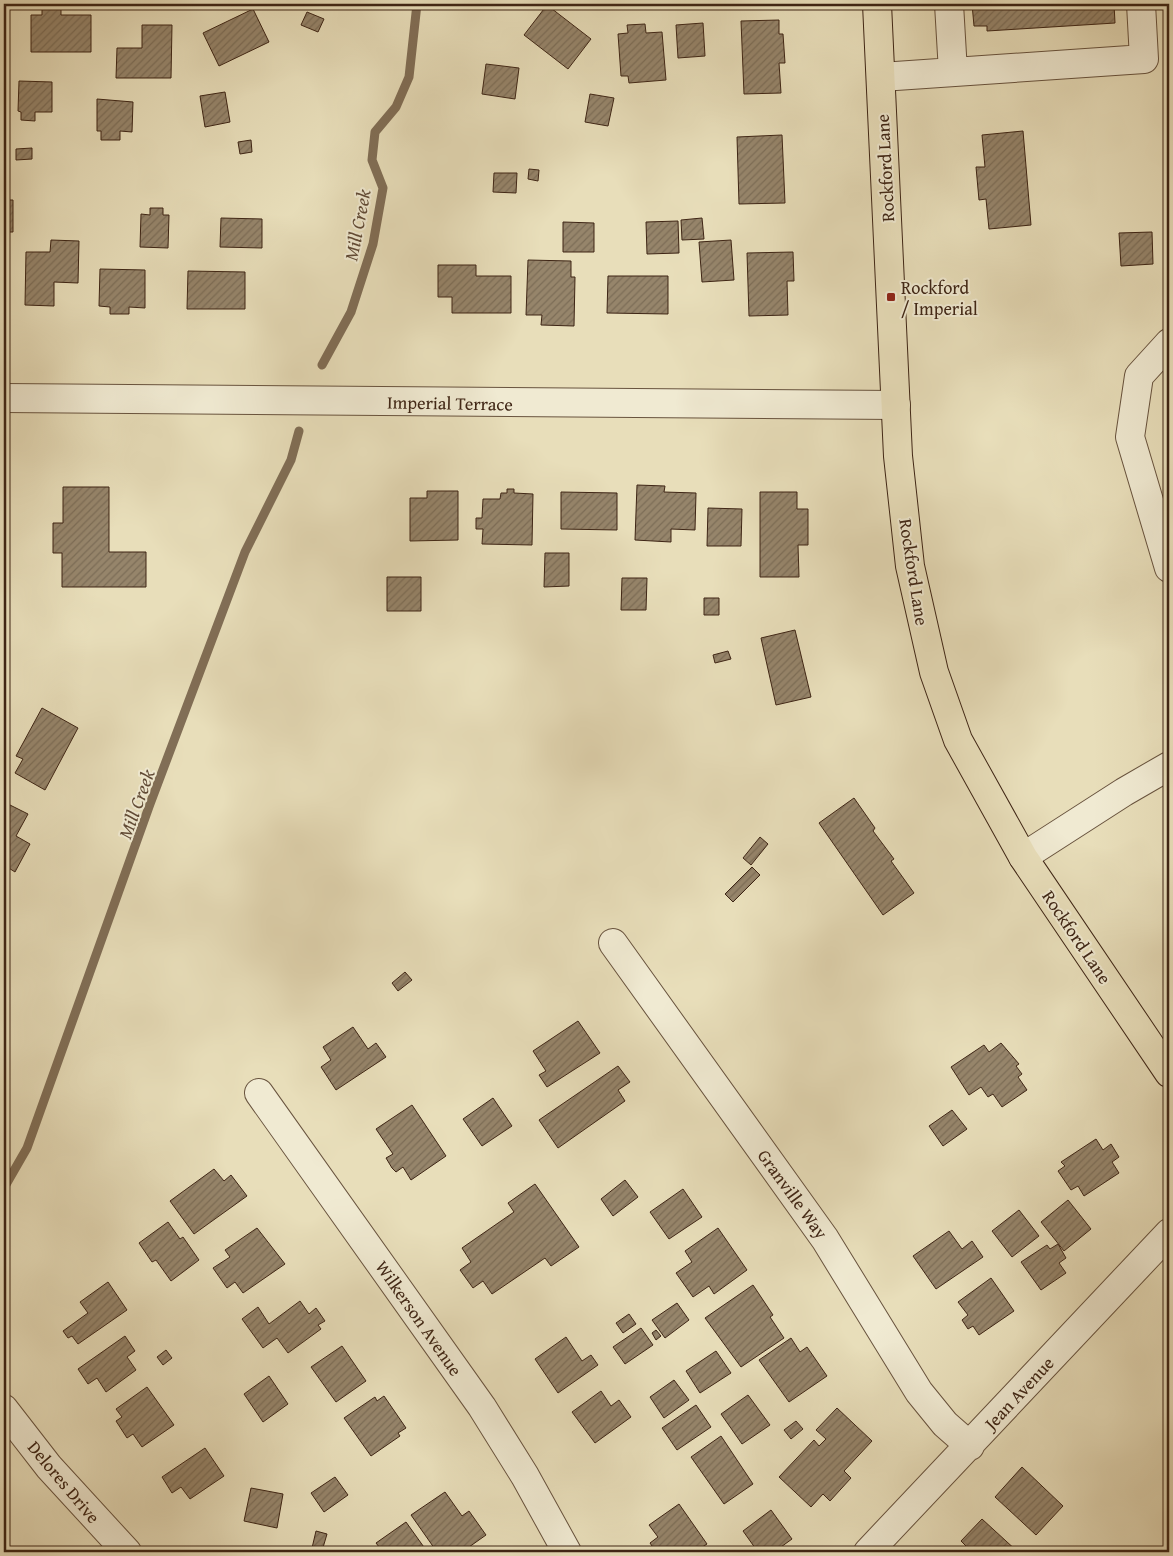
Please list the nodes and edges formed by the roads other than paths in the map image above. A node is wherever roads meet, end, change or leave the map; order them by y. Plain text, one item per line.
1 (877, 4) edge
2 (949, 4) edge
3 (1141, 4) edge
4 (953, 72) junction
5 (881, 77) junction
6 (1169, 343) edge
7 (4, 398) edge
8 (896, 405) junction
9 (1169, 568) edge
10 (1169, 766) edge
11 (1023, 857) junction
12 (613, 943) dead end
13 (1169, 1073) edge
14 (259, 1092) dead end
15 (1169, 1233) edge
16 (4, 1408) edge
17 (970, 1446) junction
18 (127, 1552) edge
19 (568, 1552) edge
20 (868, 1552) edge

1 - 5 main road, Rockford Lane
2 - 4 street
3 - 4 street
4 - 5 street
5 - 8 main road, Rockford Lane
6 - 9 street
7 - 8 street, Imperial Terrace
8 - 11 main road, Rockford Lane
10 - 11 street
11 - 13 main road, Rockford Lane
12 - 17 street, Granville Way
14 - 19 street, Wilkerson Avenue
15 - 17 street, Jean Avenue
16 - 18 street, Delores Drive
17 - 20 street, Jean Avenue

